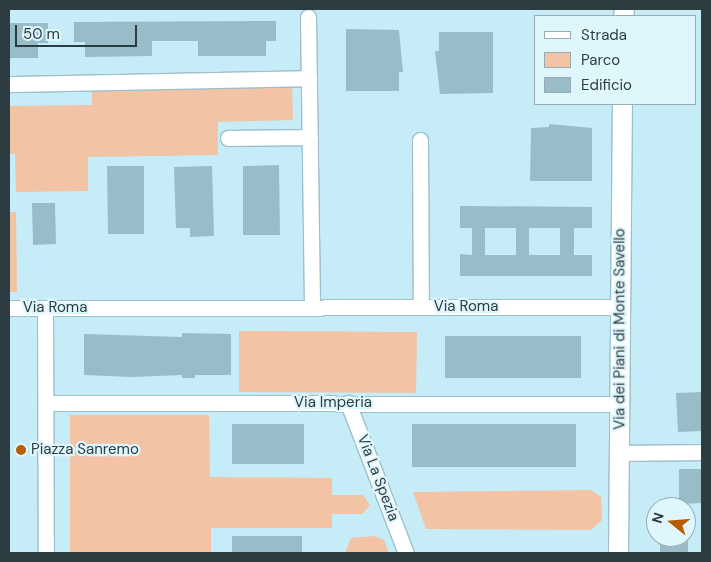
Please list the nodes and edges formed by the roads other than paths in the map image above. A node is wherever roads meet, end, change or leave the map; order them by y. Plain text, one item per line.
1 (308, 17) dead end
2 (309, 78) junction
3 (9, 84) edge
4 (622, 105) edge
5 (310, 137) junction
6 (228, 138) dead end
7 (420, 140) dead end
8 (312, 306) junction
9 (421, 306) junction
10 (9, 308) edge
11 (620, 308) junction
12 (45, 309) junction
13 (47, 402) junction
14 (348, 403) junction
15 (619, 404) junction
16 (702, 452) edge
17 (620, 453) junction
18 (46, 553) edge
19 (406, 553) edge
20 (618, 553) edge

1 - 2 street
2 - 3 street
2 - 5 street
4 - 11 street, Via dei Piani di Monte Savello
5 - 6 street
5 - 8 street
7 - 9 street
8 - 9 street, Via Roma
8 - 12 street, Via Roma
9 - 11 street, Via Roma
10 - 12 street, Via Roma
11 - 15 street, Via dei Piani di Monte Savello
12 - 13 street
13 - 14 street, Via Imperia
13 - 18 street
14 - 15 street, Via Imperia
14 - 19 street, Via La Spezia
15 - 17 street, Via dei Piani di Monte Savello
16 - 17 street
17 - 20 street, Via dei Piani di Monte Savello

